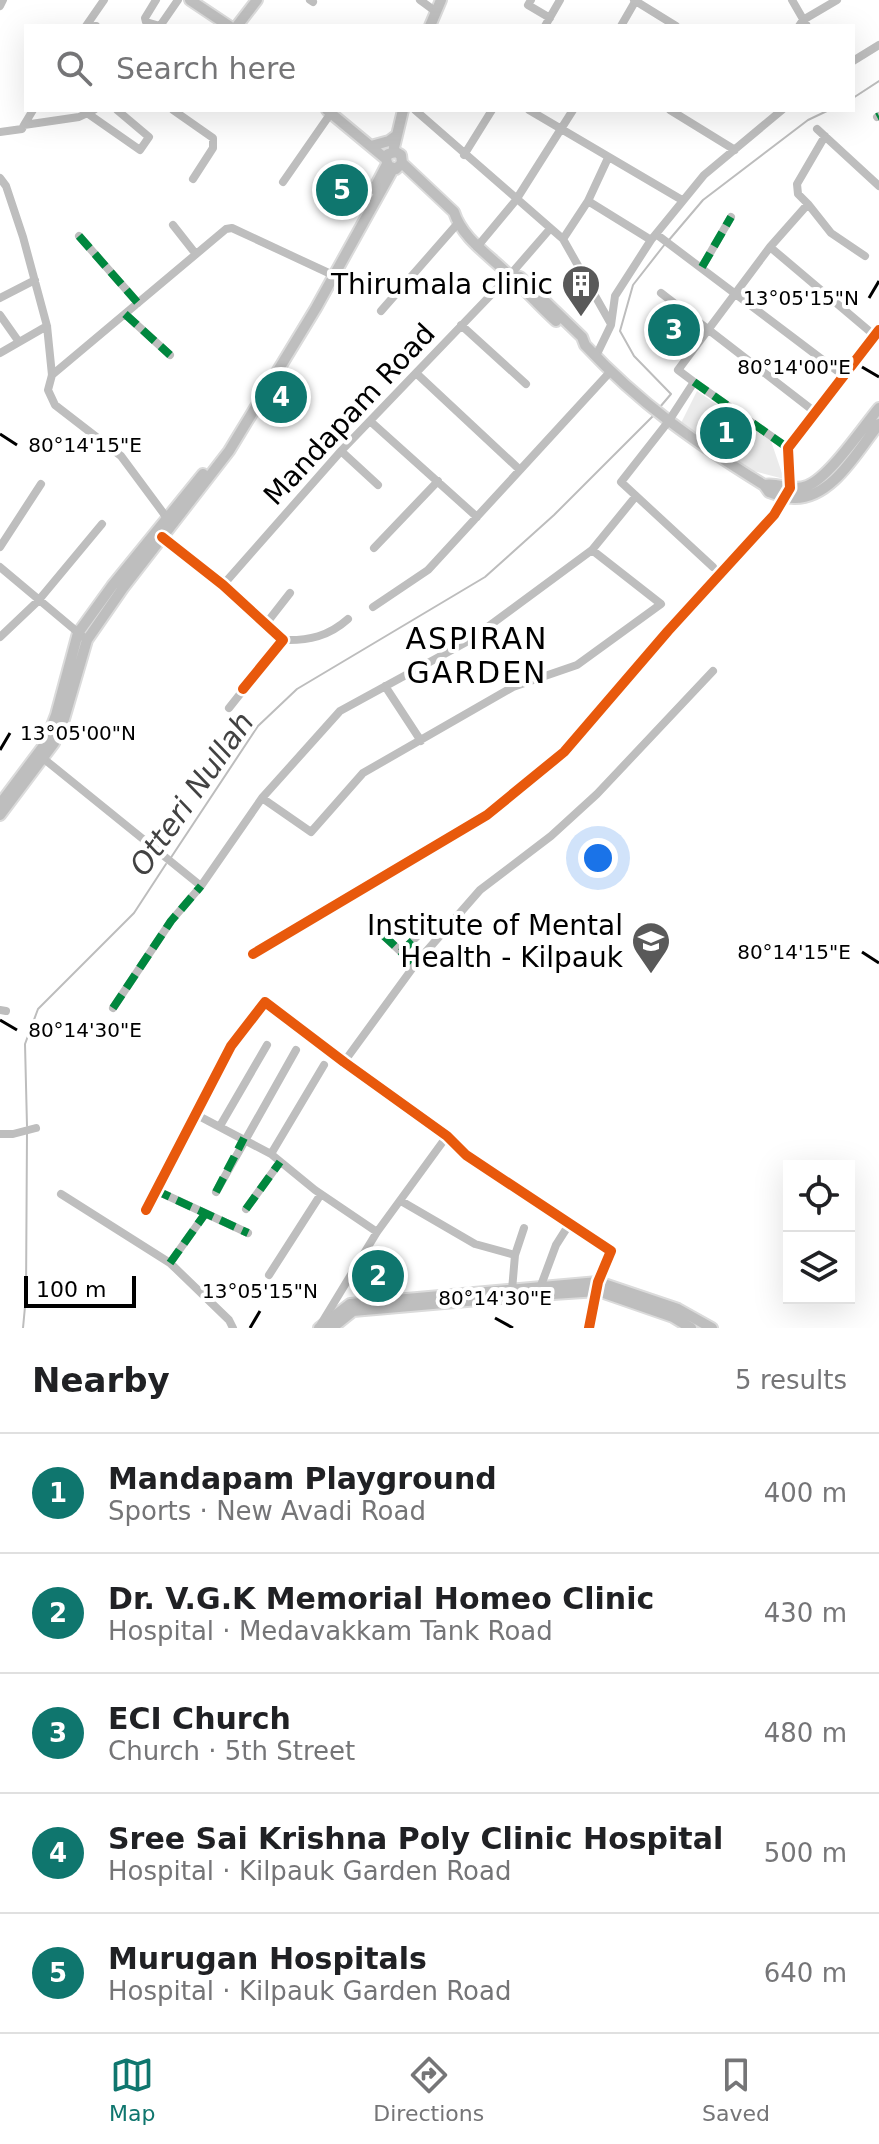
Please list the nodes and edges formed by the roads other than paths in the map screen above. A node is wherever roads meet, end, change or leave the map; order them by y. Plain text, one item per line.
1 (3, 0) edge
2 (104, 0) edge
3 (156, 0) edge
4 (178, 0) edge
5 (190, 0) edge
6 (257, 0) edge
7 (420, 0) edge
8 (441, 0) edge
9 (531, 0) edge
10 (560, 0) edge
11 (635, 0) edge
12 (792, 0) edge
13 (837, 0) edge
14 (206, 4) edge
15 (0, 6) edge
16 (435, 11) junction
17 (547, 22) edge
18 (92, 24) edge
19 (151, 24) edge
20 (161, 24) edge
21 (227, 24) edge
22 (239, 24) edge
23 (431, 24) edge
24 (622, 24) edge
25 (673, 24) edge
26 (803, 24) edge
27 (879, 45) edge
28 (855, 60) edge
29 (32, 112) edge
30 (89, 112) edge
31 (92, 112) edge
32 (119, 112) edge
33 (176, 112) edge
34 (329, 112) edge
35 (403, 112) edge
36 (417, 112) edge
37 (491, 112) edge
38 (532, 112) edge
39 (572, 112) edge
40 (673, 112) edge
41 (780, 112) edge
42 (24, 125) junction
43 (817, 129) dead end
44 (561, 131) junction
45 (0, 132) edge
46 (397, 135) junction
47 (825, 136) junction
48 (371, 146) junction
49 (735, 150) junction
50 (464, 155) junction
51 (608, 158) junction
52 (393, 161) junction
53 (0, 178) edge
54 (193, 179) dead end
55 (283, 182) dead end
56 (879, 186) edge
57 (516, 200) junction
58 (682, 200) junction
59 (588, 201) junction
60 (808, 204) junction
61 (731, 217) dead end
62 (457, 221) junction
63 (173, 225) dead end
64 (549, 230) junction
65 (79, 236) dead end
66 (656, 237) junction
67 (563, 239) junction
68 (477, 247) junction
69 (770, 247) junction
70 (195, 253) junction
71 (865, 256) dead end
72 (702, 267) junction
73 (330, 273) junction
74 (510, 275) junction
75 (35, 280) junction
76 (661, 293) dead end
77 (735, 294) junction
78 (0, 298) edge
79 (138, 303) junction
80 (381, 311) dead end
81 (125, 314) junction
82 (0, 315) edge
83 (461, 325) junction
84 (611, 325) junction
85 (47, 326) junction
86 (708, 331) junction
87 (877, 333) edge
88 (19, 342) junction
89 (0, 353) edge
90 (170, 355) dead end
91 (596, 356) junction
92 (610, 372) junction
93 (416, 373) junction
94 (52, 375) junction
95 (844, 376) junction
96 (694, 382) junction
97 (526, 384) dead end
98 (879, 408) edge
99 (815, 412) junction
100 (664, 419) junction
101 (370, 421) junction
102 (879, 424) edge
103 (788, 448) junction
104 (341, 451) junction
105 (520, 470) junction
106 (438, 481) junction
107 (41, 484) dead end
108 (378, 485) dead end
109 (787, 492) junction
110 (636, 496) junction
111 (477, 517) junction
112 (167, 518) junction
113 (102, 524) dead end
114 (162, 537) junction
115 (0, 547) edge
116 (374, 548) dead end
117 (592, 550) junction
118 (0, 567) edge
119 (713, 567) dead end
120 (223, 585) junction
121 (290, 593) dead end
122 (38, 601) junction
123 (373, 607) dead end
124 (348, 619) dead end
125 (265, 625) junction
126 (82, 636) junction
127 (0, 637) edge
128 (283, 640) junction
129 (713, 671) dead end
130 (385, 686) junction
131 (229, 708) dead end
132 (421, 741) junction
133 (44, 759) junction
134 (262, 798) junction
135 (0, 804) edge
136 (0, 815) edge
137 (201, 886) junction
138 (432, 922) dead end
139 (383, 935) dead end
140 (401, 952) junction
141 (253, 954) dead end
142 (415, 965) junction
143 (113, 1008) dead end
144 (267, 1045) dead end
145 (296, 1050) dead end
146 (344, 1062) junction
147 (324, 1065) dead end
148 (195, 1114) junction
149 (220, 1126) junction
150 (36, 1128) dead end
151 (0, 1134) edge
152 (447, 1136) junction
153 (244, 1138) junction
154 (271, 1154) junction
155 (280, 1162) junction
156 (155, 1190) junction
157 (216, 1192) dead end
158 (61, 1194) dead end
159 (321, 1194) junction
160 (401, 1201) junction
161 (246, 1209) dead end
162 (146, 1210) dead end
163 (205, 1214) junction
164 (570, 1223) junction
165 (524, 1228) dead end
166 (377, 1232) junction
167 (248, 1233) dead end
168 (515, 1255) junction
169 (170, 1263) junction
170 (269, 1275) dead end
171 (598, 1287) junction
172 (540, 1288) junction
173 (512, 1290) junction
174 (233, 1328) edge
175 (319, 1328) edge
176 (332, 1328) edge
177 (589, 1328) edge
178 (691, 1328) edge
179 (712, 1328) edge

1 - 15 street
2 - 18 street
3 - 19 street
4 - 20 street
5 - 14 main road
6 - 22 main road
7 - 16 street
8 - 16 main road
9 - 17 street
10 - 17 street
11 - 24 street
11 - 25 street
12 - 26 street
13 - 26 street
14 - 21 main road
16 - 23 main road
27 - 28 street
29 - 42 street
30 - 42 street
31 - 32 street
33 - 54 street
34 - 48 main road
34 - 55 street
35 - 46 main road
36 - 50 street
37 - 50 street
38 - 44 street
39 - 44 street
40 - 49 street
41 - 49 street
42 - 45 street
43 - 47 street
44 - 51 street
44 - 57 street
46 - 48 main road
46 - 52 main road
47 - 56 street
47 - 60 street
48 - 52 main road
49 - 58 street
50 - 57 street
51 - 58 street
51 - 59 street
52 - 62 main road
52 - 73 main road
53 - 75 street
57 - 64 street
57 - 68 street
58 - 66 street
59 - 66 street
59 - 67 street
60 - 69 street
60 - 71 street
61 - 72 street
62 - 68 main road
62 - 80 street
63 - 70 street
64 - 67 street
64 - 74 street, Mandapam Road
65 - 79 street
66 - 72 street
66 - 84 street
67 - 84 street
68 - 74 main road
69 - 77 street
69 - 87 street
70 - 73 street
70 - 79 street
72 - 77 street
73 - 112 main road
73 - 114 main road
74 - 83 street, Mandapam Road
74 - 91 main road
75 - 78 street
75 - 85 street
76 - 86 street
77 - 86 street
77 - 95 street
79 - 81 street
81 - 90 street
81 - 94 street
82 - 88 street
83 - 93 street, Mandapam Road
83 - 97 street
84 - 91 street
85 - 88 street
85 - 94 street
86 - 96 street
86 - 99 street
87 - 95 street
88 - 89 street
91 - 92 main road
92 - 100 main road
92 - 105 street
93 - 101 street, Mandapam Road
93 - 105 street
94 - 112 street
95 - 99 street
96 - 100 street
96 - 103 street
98 - 109 main road
99 - 103 street
100 - 109 main road
100 - 110 street
101 - 104 street, Mandapam Road
101 - 106 street
102 - 109 main road
103 - 109 street
104 - 108 street
104 - 120 street, Mandapam Road
105 - 111 street
106 - 111 street
106 - 116 street
107 - 115 street
109 - 141 street
110 - 117 street
110 - 119 street
111 - 123 street
112 - 126 main road
113 - 122 street
114 - 120 street
114 - 126 main road
117 - 130 street
117 - 132 street
118 - 122 street
120 - 125 street
121 - 125 street
122 - 126 street
122 - 127 street
124 - 128 street
125 - 128 street
126 - 133 main road
126 - 135 main road
128 - 131 street
129 - 142 street
130 - 132 street
130 - 134 street
132 - 134 street
133 - 136 main road
133 - 137 street
134 - 137 street
137 - 143 street
138 - 140 street
139 - 140 street
140 - 142 street
142 - 146 street
144 - 149 street
145 - 153 street
146 - 148 street
146 - 152 street
147 - 154 street
148 - 149 street
148 - 156 street
149 - 153 street
150 - 151 street
152 - 160 street
152 - 164 street
153 - 154 street
153 - 157 street
154 - 155 street
155 - 159 street
155 - 161 street
156 - 162 street
156 - 163 street
158 - 169 street
159 - 166 street
159 - 170 street
160 - 166 street
160 - 168 street
163 - 167 street
163 - 169 street
164 - 171 street
164 - 172 street
165 - 168 street
166 - 175 street
168 - 173 street
169 - 174 street
171 - 172 main road
171 - 176 main road
171 - 177 street
171 - 178 main road
171 - 179 main road
172 - 173 main road
173 - 175 main road

